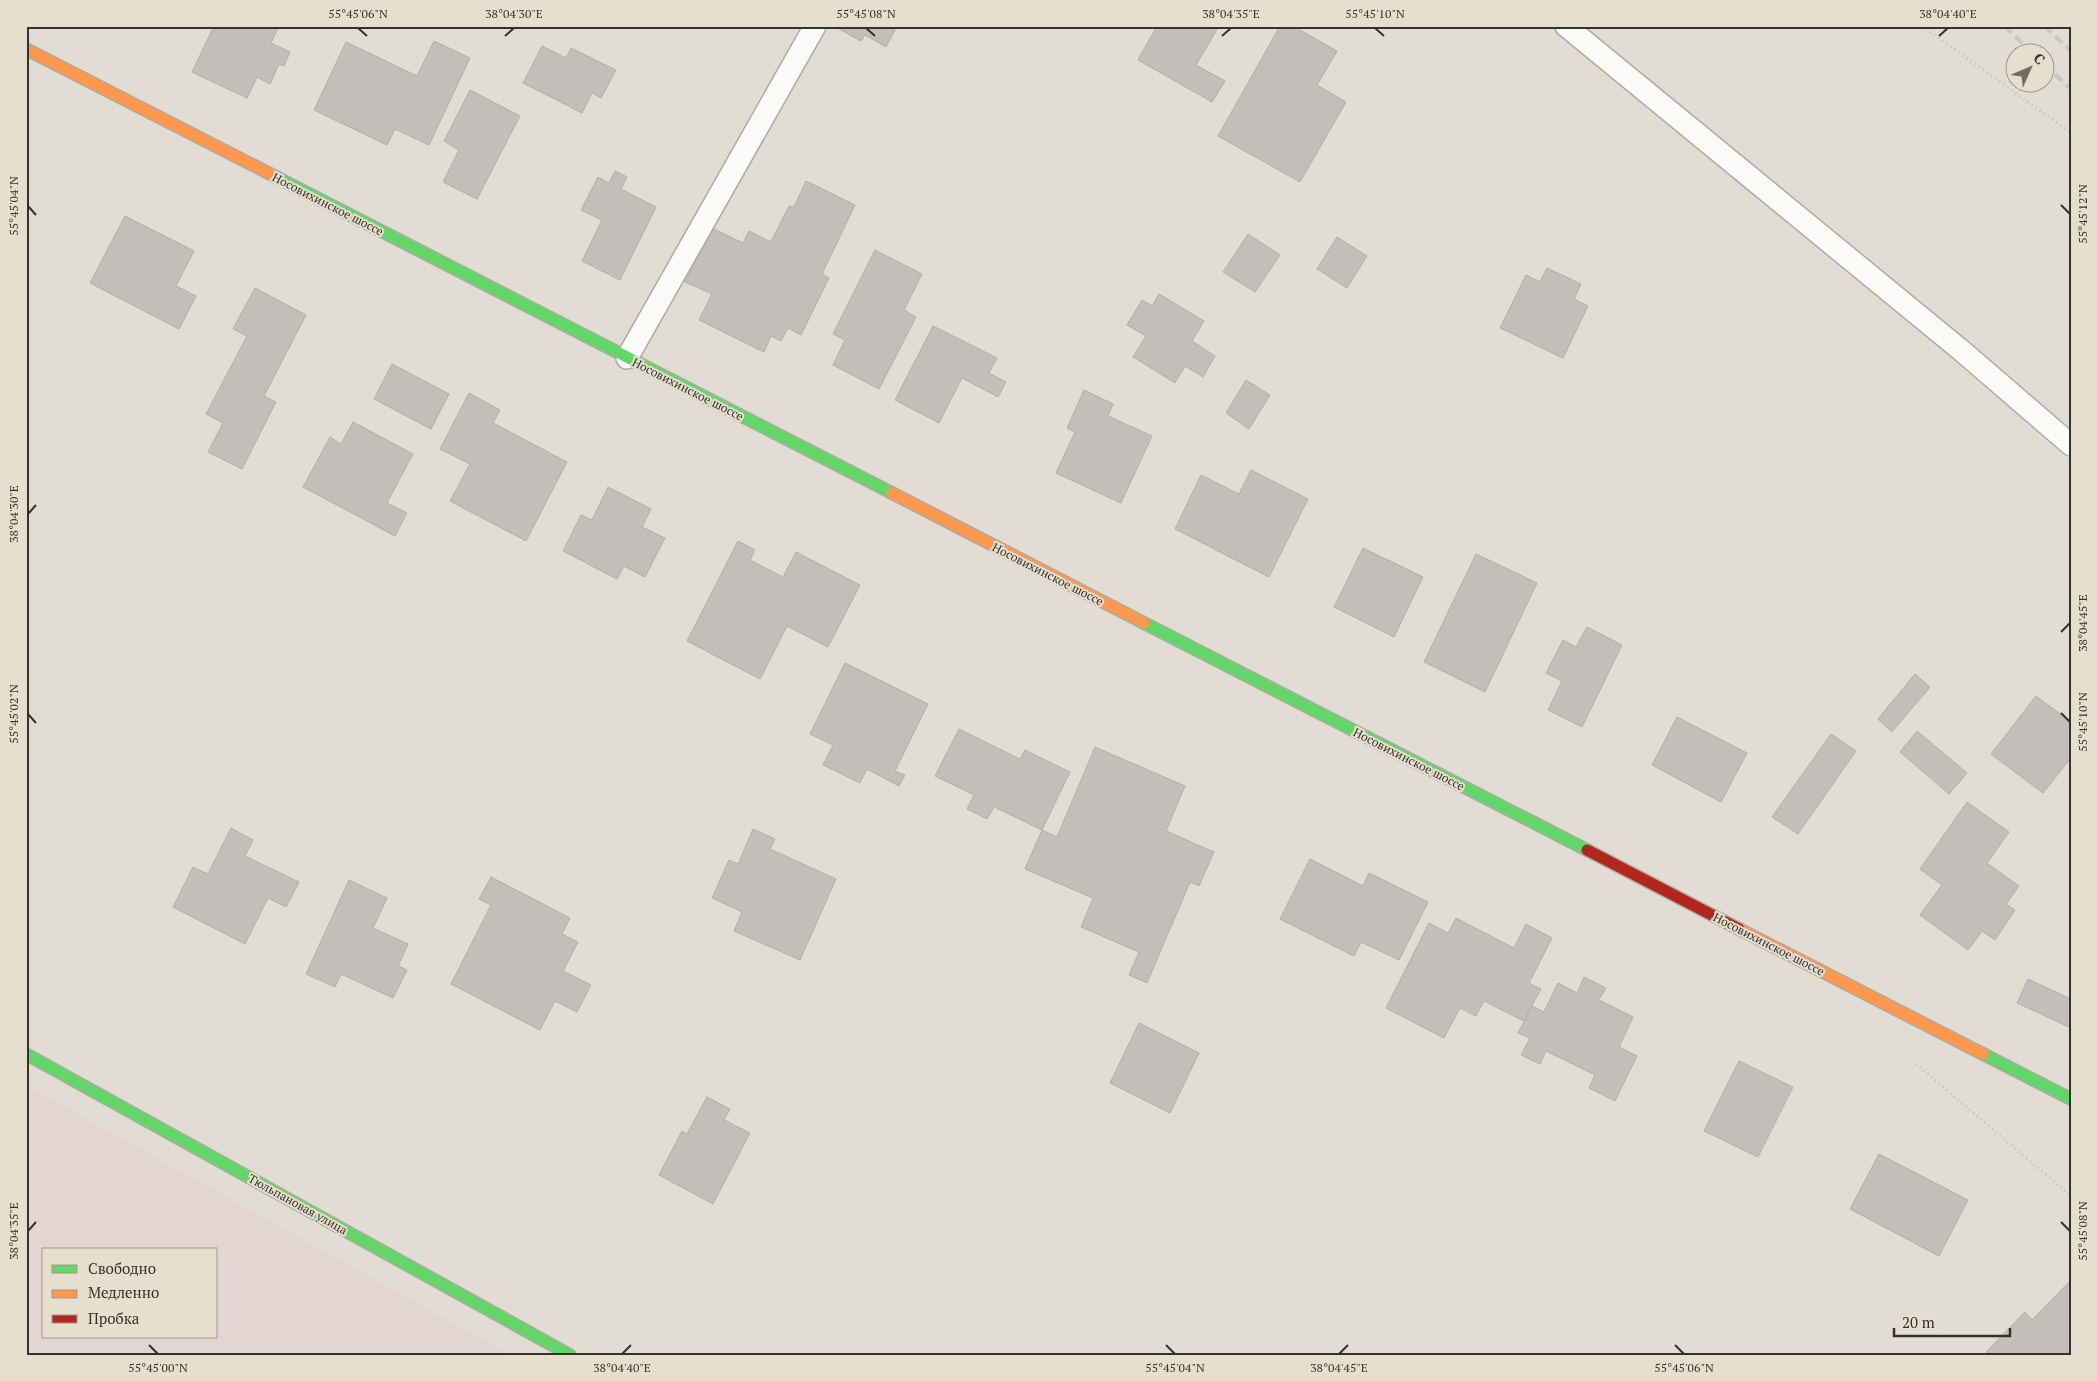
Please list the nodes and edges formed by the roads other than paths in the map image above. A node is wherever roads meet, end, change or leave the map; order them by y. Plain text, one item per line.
1 (814, 26) edge
2 (1566, 26) edge
3 (26, 49) edge
4 (627, 358) junction
5 (2071, 445) edge
6 (26, 1054) edge
7 (2071, 1099) edge
8 (570, 1355) edge

1 - 4 lane
2 - 5 lane
3 - 4 main road, Носовихинское шоссе
4 - 7 main road, Носовихинское шоссе
6 - 8 main road, Тюльпановая улица

